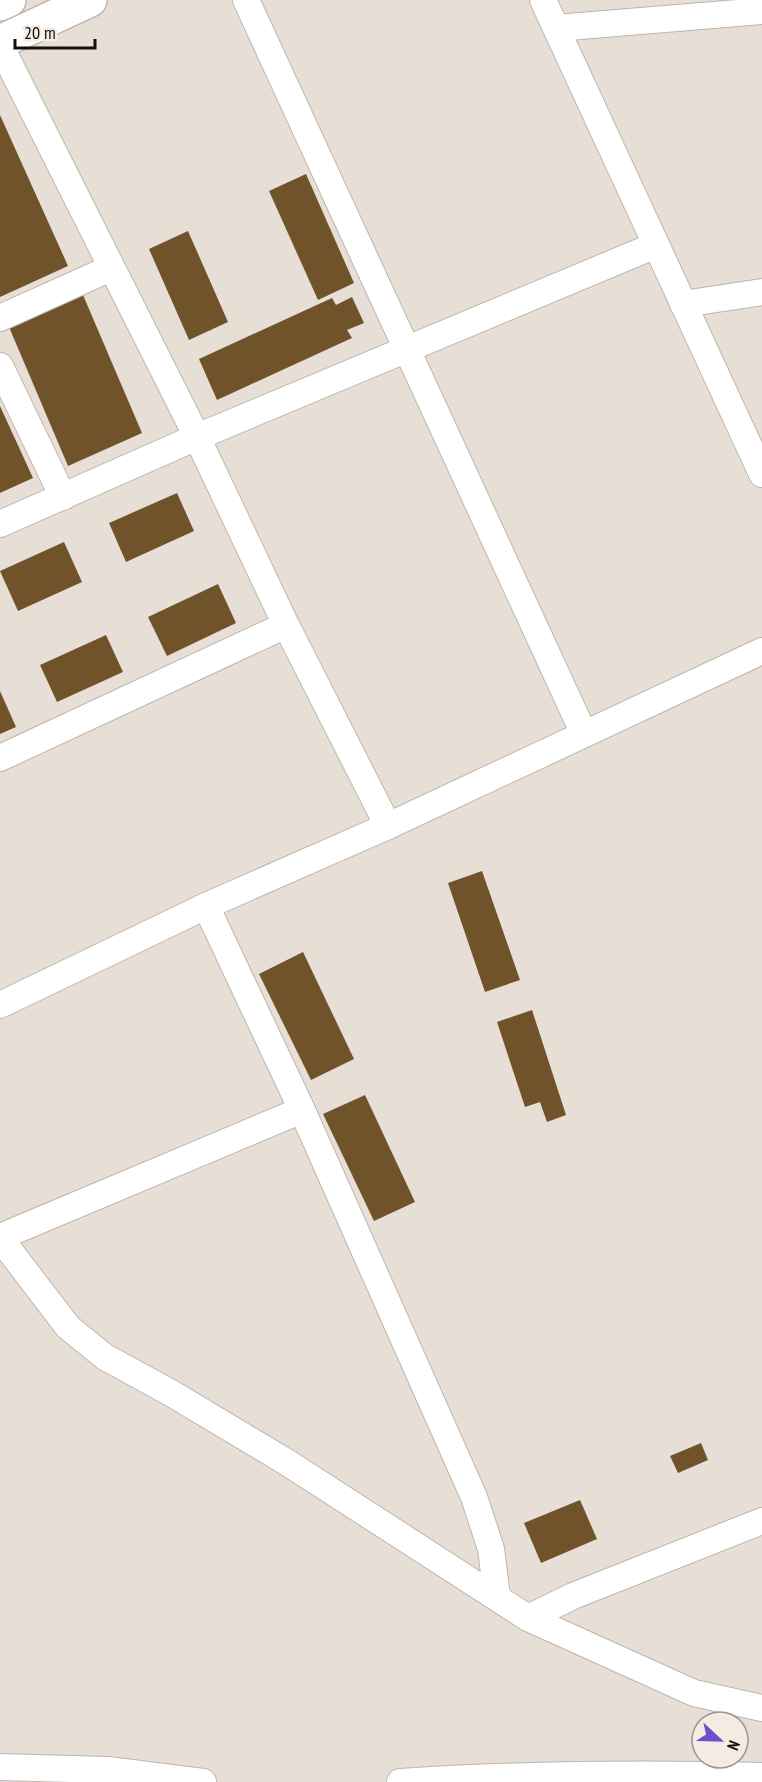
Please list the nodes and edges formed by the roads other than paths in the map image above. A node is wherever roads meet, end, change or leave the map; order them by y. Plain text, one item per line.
1 (9, 0) edge
2 (90, 0) edge
3 (246, 0) edge
4 (543, 0) edge
5 (0, 4) edge
6 (762, 11) edge
7 (556, 28) junction
8 (0, 43) edge
9 (7, 76) edge
10 (656, 245) junction
11 (111, 268) junction
12 (762, 292) edge
13 (683, 304) junction
14 (0, 318) edge
15 (406, 350) junction
16 (0, 366) edge
17 (197, 437) junction
18 (762, 474) edge
19 (63, 497) junction
20 (0, 524) edge
21 (286, 625) junction
22 (762, 651) edge
23 (584, 734) junction
24 (0, 758) edge
25 (388, 826) junction
26 (206, 906) junction
27 (0, 1005) edge
28 (302, 1110) junction
29 (0, 1238) edge
30 (762, 1521) edge
31 (496, 1596) junction
32 (528, 1618) junction
33 (762, 1708) edge
34 (0, 1767) edge
35 (762, 1776) edge
36 (203, 1782) edge
37 (400, 1782) edge

1 - 5 main road
2 - 8 main road
3 - 15 street
4 - 7 street
6 - 7 street
7 - 10 street
8 - 9 street
9 - 11 street
10 - 13 street
10 - 15 street
11 - 14 street
11 - 17 street
12 - 13 street
13 - 18 street
15 - 17 street
15 - 23 street
16 - 19 street
17 - 19 street
17 - 21 street
19 - 20 street
21 - 24 street
21 - 25 street
22 - 23 street
23 - 25 street
25 - 26 street
26 - 27 street
26 - 28 street
28 - 29 street
28 - 31 street
29 - 31 street
30 - 32 street
31 - 32 street
32 - 33 street
34 - 36 street
35 - 37 street

